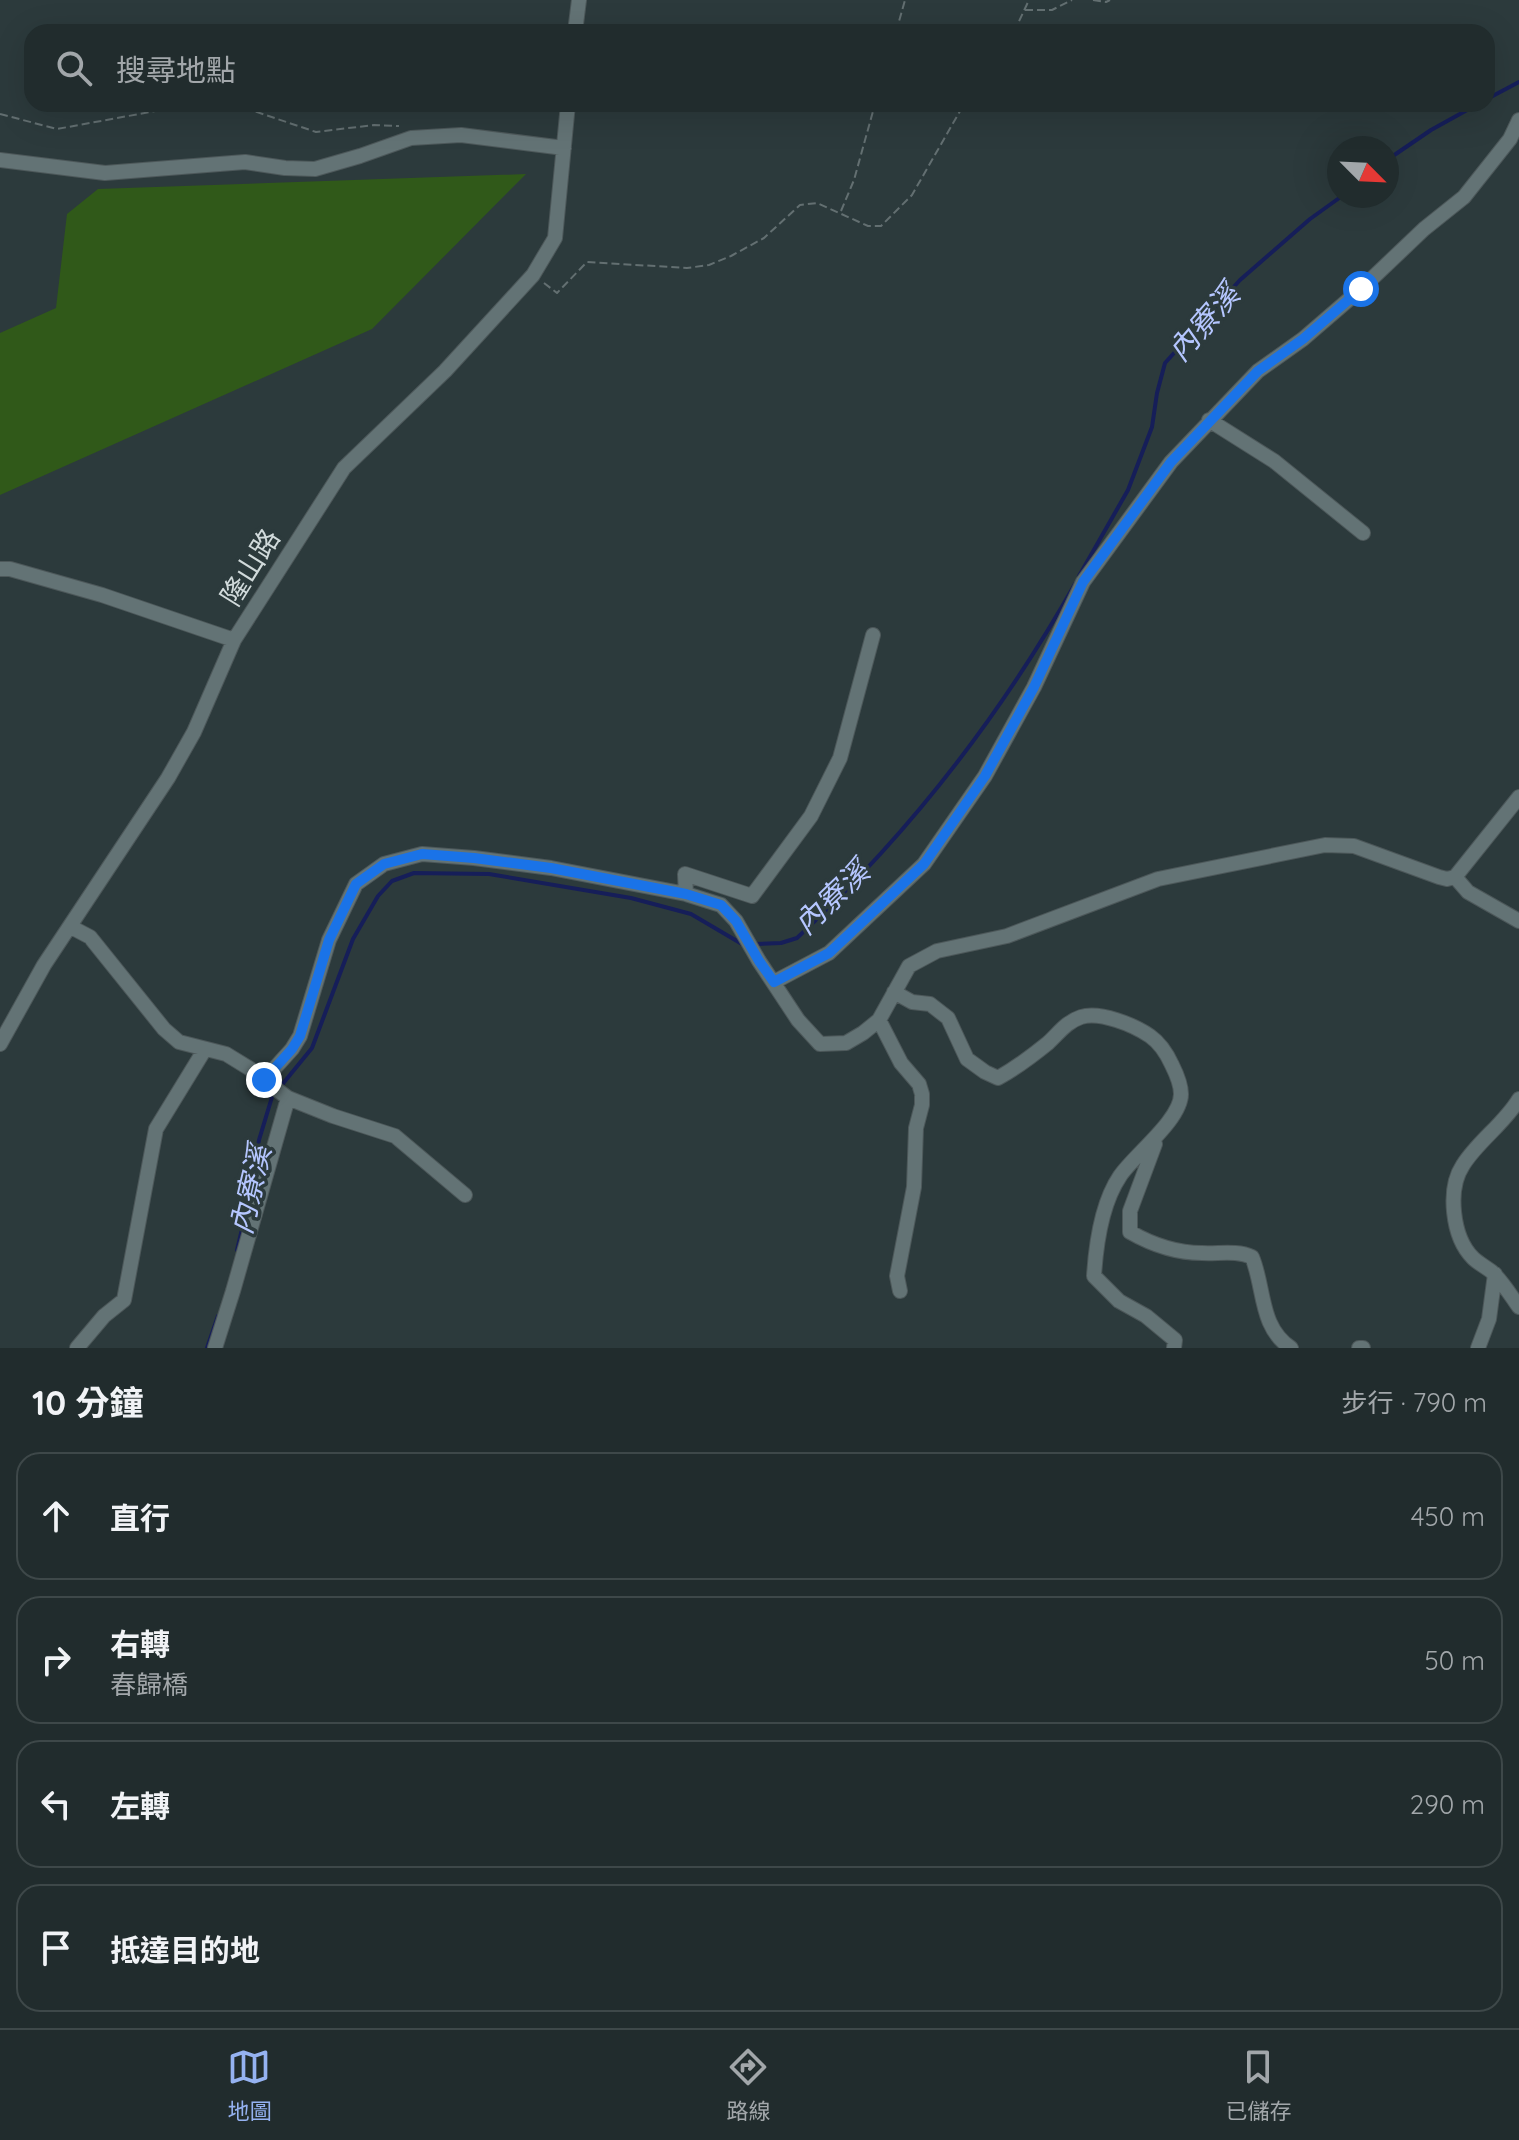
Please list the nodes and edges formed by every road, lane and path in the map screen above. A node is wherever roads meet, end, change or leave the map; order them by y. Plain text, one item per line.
1 (579, 0) edge
2 (905, 0) edge
3 (1029, 0) edge
4 (1072, 0) edge
5 (1093, 0) edge
6 (1110, 0) edge
7 (1025, 10) junction
8 (576, 24) edge
9 (898, 24) edge
10 (1018, 24) edge
11 (150, 112) edge
12 (257, 112) edge
13 (567, 112) edge
14 (873, 112) edge
15 (959, 112) edge
16 (0, 114) edge
17 (1519, 120) edge
18 (402, 126) dead end
19 (564, 148) junction
20 (0, 160) edge
21 (840, 212) junction
22 (533, 275) junction
23 (1209, 420) junction
24 (1363, 533) dead end
25 (0, 569) edge
26 (873, 635) dead end
27 (234, 640) junction
28 (1519, 797) edge
29 (1451, 878) junction
30 (686, 894) junction
31 (1519, 921) edge
32 (71, 927) junction
33 (774, 982) junction
34 (894, 992) junction
35 (879, 1020) junction
36 (0, 1044) edge
37 (205, 1049) junction
38 (264, 1080) junction
39 (288, 1098) junction
40 (1519, 1099) edge
41 (1160, 1133) junction
42 (465, 1195) dead end
43 (1495, 1274) junction
44 (900, 1291) dead end
45 (1519, 1307) edge
46 (1176, 1345) edge
47 (77, 1348) edge
48 (215, 1348) edge
49 (1291, 1348) edge
50 (1478, 1348) edge

1 - 8 street
2 - 9 path
3 - 7 path
4 - 7 path
5 - 6 path
7 - 10 path
11 - 16 path
12 - 18 path
13 - 19 street, 隆山路
14 - 21 path
15 - 21 path
17 - 23 street
19 - 20 street
19 - 22 street, 隆山路
21 - 22 path
22 - 27 street, 隆山路
23 - 24 street
23 - 33 street
25 - 27 street
26 - 30 street
27 - 32 street, 隆山路
28 - 29 street
29 - 31 street
29 - 34 street
30 - 33 street
30 - 38 street
32 - 36 street, 隆山路
32 - 37 street
33 - 35 street
34 - 35 street
34 - 41 street
35 - 44 street
37 - 38 street
37 - 47 street
38 - 39 street
39 - 42 street
39 - 48 street
40 - 43 street
41 - 46 street
41 - 49 street
43 - 45 street
43 - 50 street

